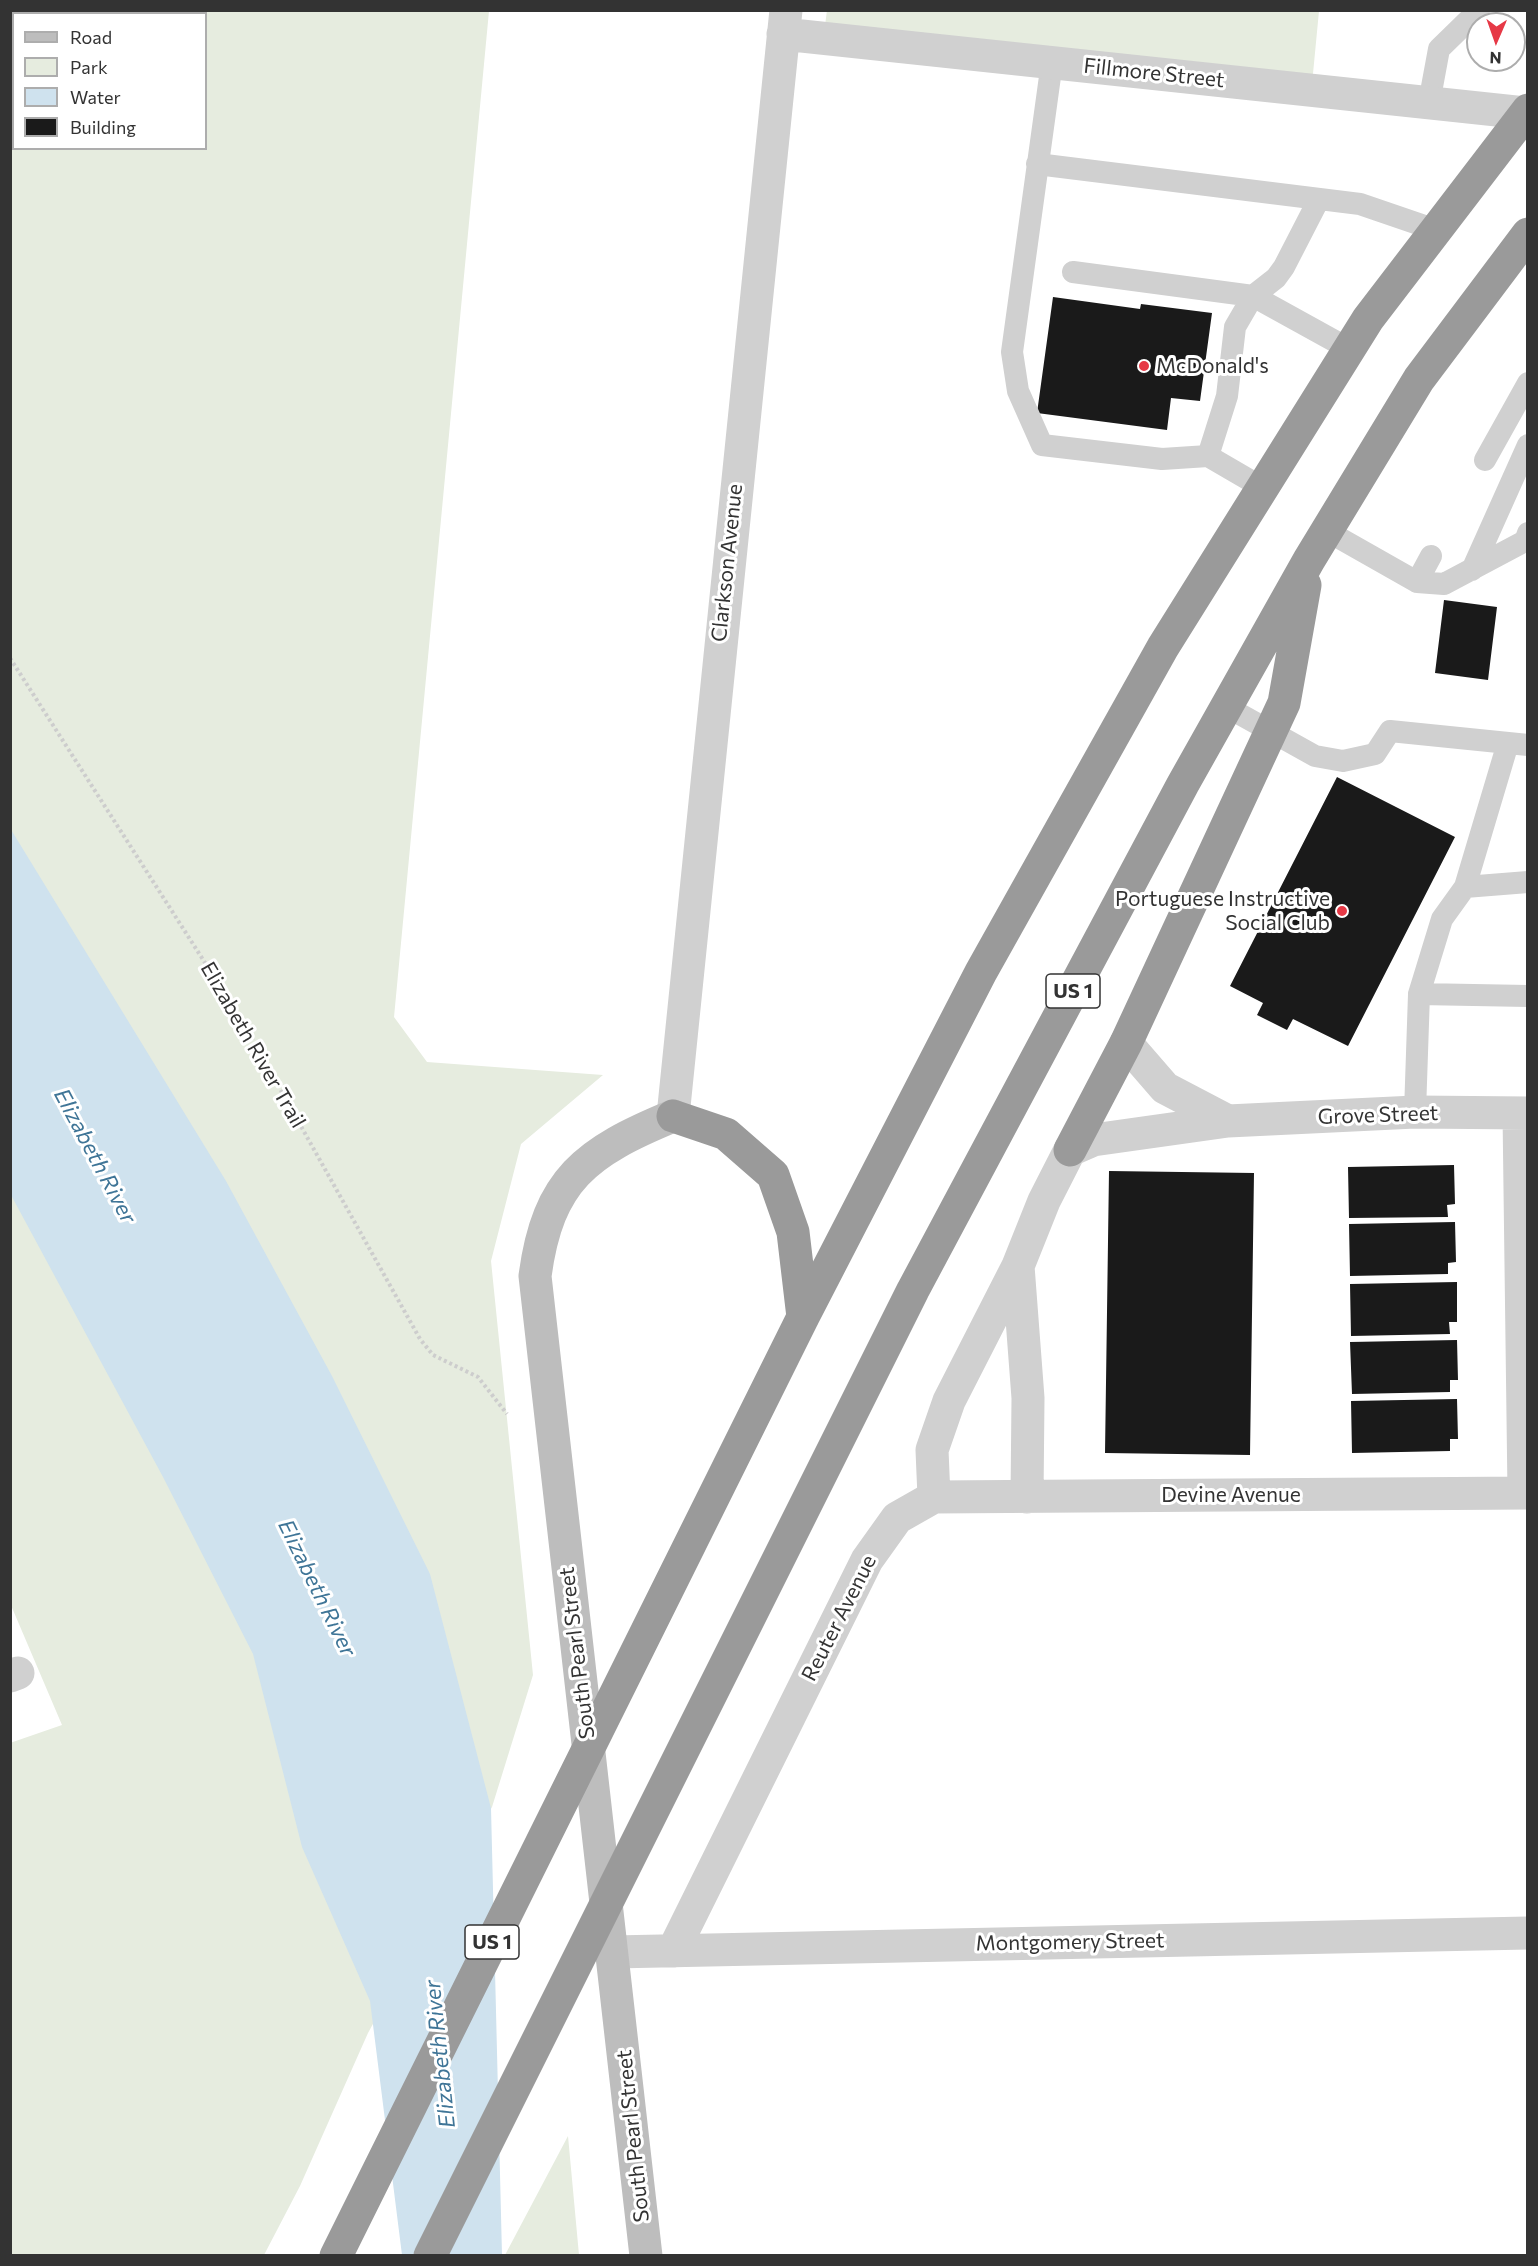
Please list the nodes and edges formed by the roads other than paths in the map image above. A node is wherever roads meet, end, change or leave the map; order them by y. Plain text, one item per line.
1 (1479, 10) edge
2 (784, 22) edge
3 (1052, 62) junction
4 (1429, 103) junction
5 (1526, 111) edge
6 (1037, 164) junction
7 (1319, 199) junction
8 (1436, 230) junction
9 (1526, 239) edge
10 (1073, 272) dead end
11 (1253, 296) junction
12 (1349, 349) junction
13 (1526, 389) edge
14 (1527, 445) edge
15 (1208, 456) junction
16 (1485, 460) dead end
17 (1263, 488) junction
18 (1327, 531) junction
19 (1527, 533) edge
20 (1431, 556) dead end
21 (1310, 560) junction
22 (1472, 570) junction
23 (1417, 582) junction
24 (1227, 707) junction
25 (1270, 732) junction
26 (1518, 744) edge
27 (1527, 882) edge
28 (1465, 886) junction
29 (1419, 994) junction
30 (1527, 996) edge
31 (1126, 1043) junction
32 (1415, 1112) junction
33 (1523, 1113) edge
34 (673, 1116) junction
35 (1228, 1121) junction
36 (1070, 1150) junction
37 (1018, 1266) junction
38 (803, 1317) junction
39 (1526, 1493) edge
40 (934, 1497) junction
41 (1027, 1497) junction
42 (1527, 1932) edge
43 (673, 1951) junction
44 (613, 1952) junction
45 (336, 2256) edge
46 (430, 2256) edge
47 (646, 2256) edge

1 - 4 lane
2 - 3 street, Fillmore Street
2 - 34 street, Clarkson Avenue
3 - 4 street, Fillmore Street
3 - 6 lane
4 - 5 street, Fillmore Street
5 - 8 highway, US 1
6 - 7 lane
6 - 15 lane
7 - 8 lane
7 - 11 lane
8 - 12 highway, US 1
9 - 18 highway, US 1
10 - 11 lane
11 - 12 lane
11 - 15 lane
12 - 17 highway, US 1
13 - 16 lane
14 - 22 lane
15 - 17 lane
17 - 38 highway, US 1
18 - 21 highway, US 1
18 - 23 lane
19 - 22 lane
20 - 23 lane
21 - 24 highway, US 1
21 - 25 highway
22 - 23 lane
24 - 25 lane
24 - 46 highway, US 1
25 - 26 lane
25 - 31 highway
26 - 28 lane
27 - 28 lane
28 - 29 lane
29 - 30 lane
29 - 32 lane
31 - 35 street, Grove Street
31 - 36 highway
32 - 33 street, Grove Street
32 - 35 street, Grove Street
33 - 39 street
34 - 38 highway
34 - 44 street, South Pearl Street
35 - 36 street, Grove Street
36 - 37 street
37 - 40 street
37 - 41 street
38 - 45 highway, US 1
39 - 41 street, Devine Avenue
40 - 41 street, Devine Avenue
40 - 43 street, Reuter Avenue
42 - 43 street, Montgomery Street
43 - 44 street, Montgomery Street
44 - 47 street, South Pearl Street

